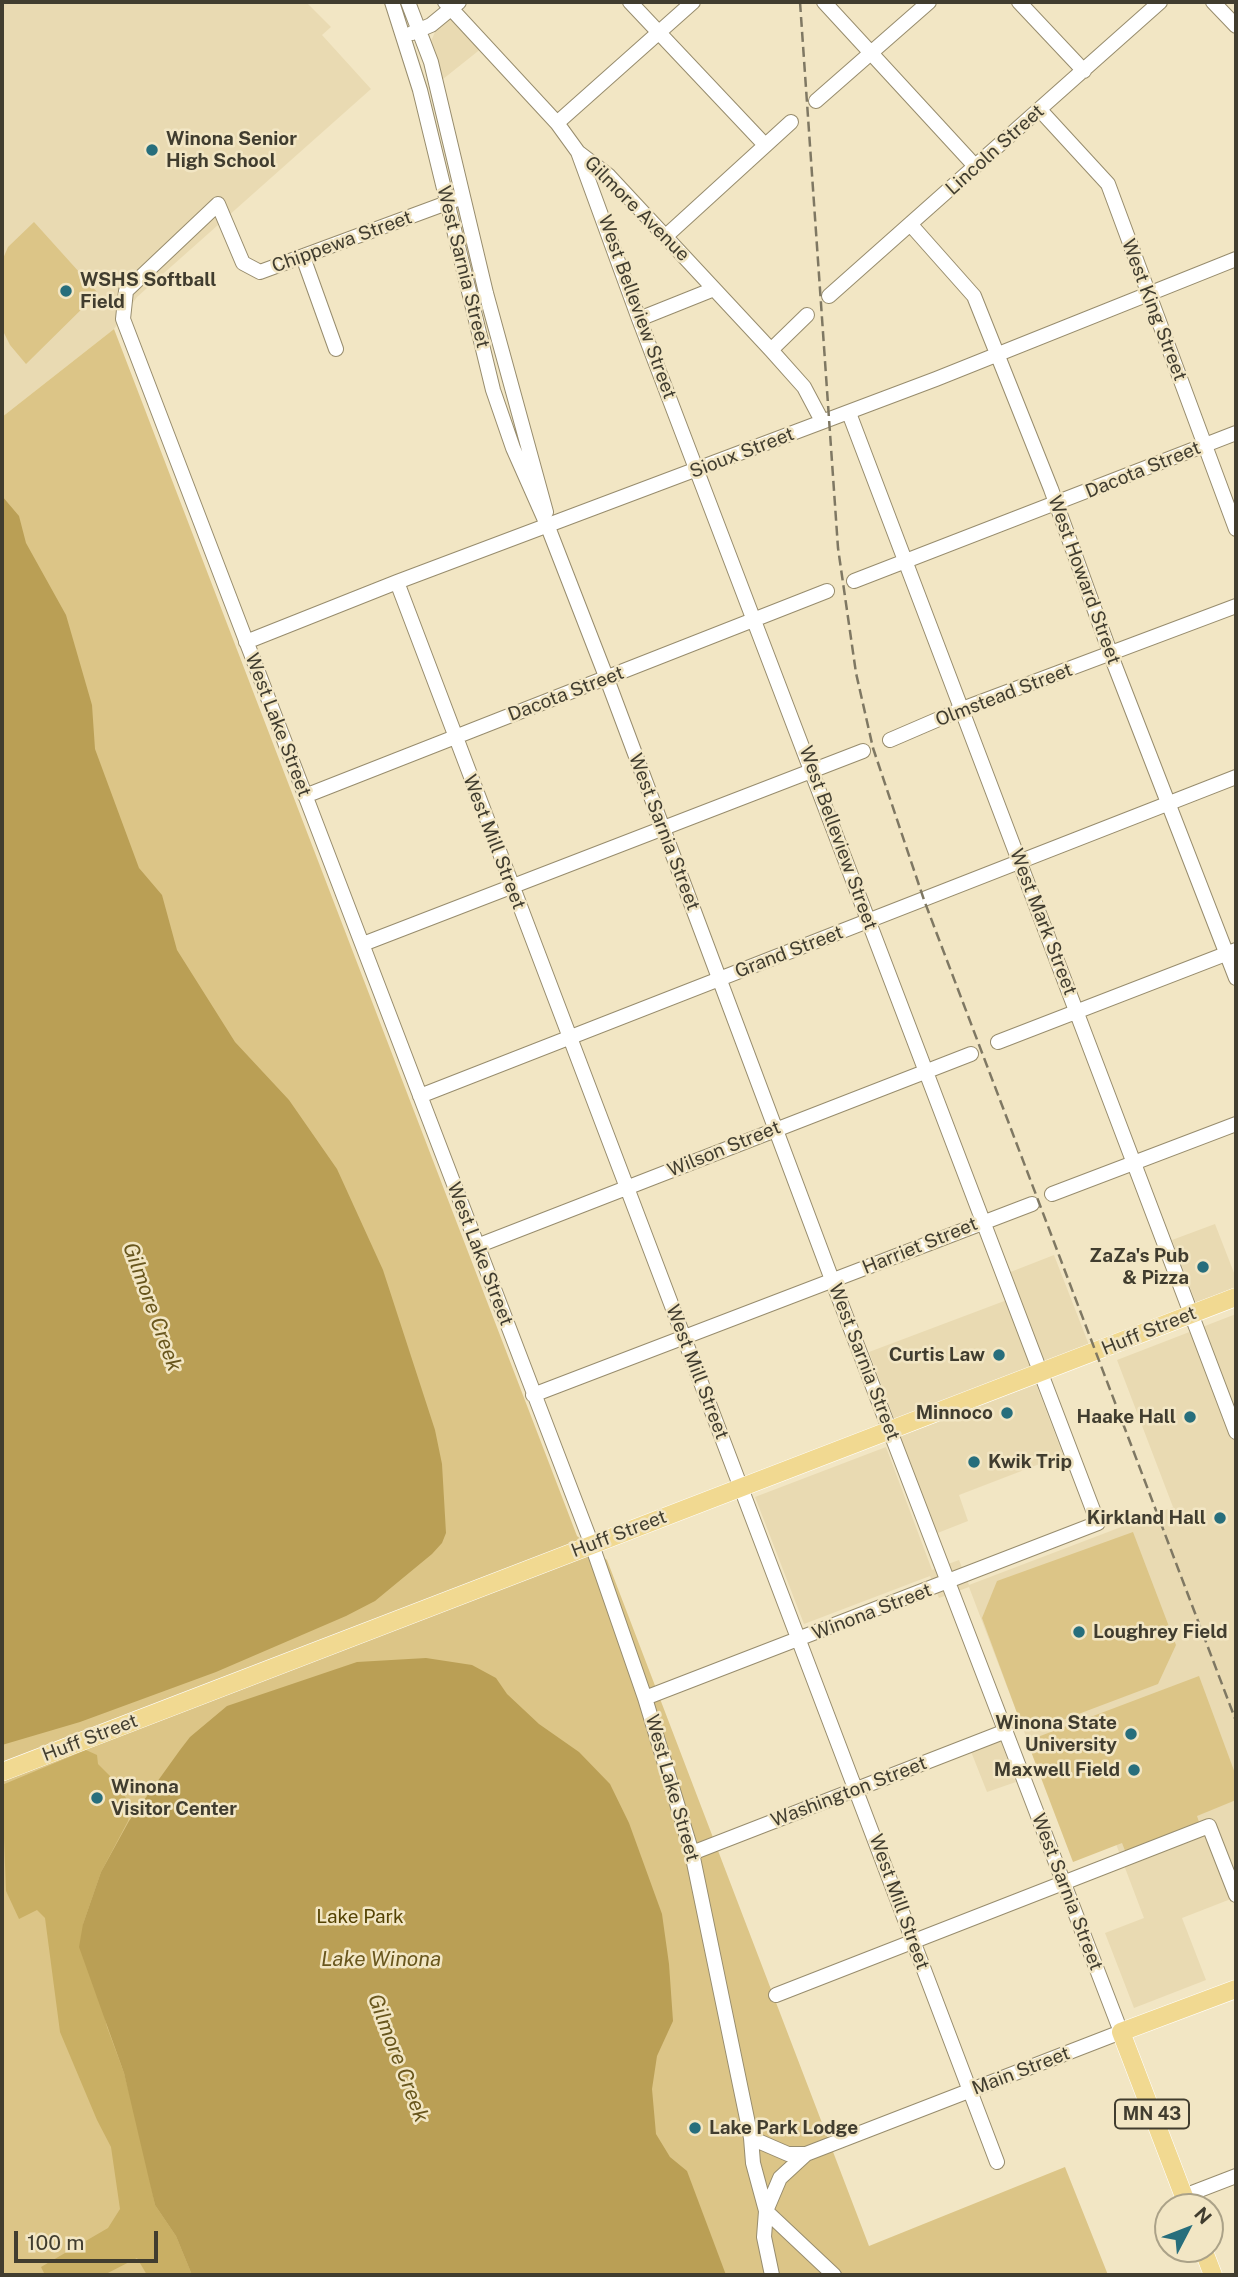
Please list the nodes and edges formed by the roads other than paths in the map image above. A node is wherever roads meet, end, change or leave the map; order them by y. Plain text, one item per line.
1 (392, 2) edge
2 (408, 2) edge
3 (630, 2) edge
4 (693, 2) edge
5 (824, 2) edge
6 (929, 2) edge
7 (1019, 2) edge
8 (1160, 2) edge
9 (1213, 2) edge
10 (452, 4) edge
11 (1236, 26) edge
12 (420, 30) junction
13 (659, 32) junction
14 (404, 36) junction
15 (871, 55) junction
16 (1084, 71) junction
17 (816, 101) dead end
18 (1040, 110) junction
19 (556, 122) junction
20 (791, 122) dead end
21 (765, 145) junction
22 (578, 152) junction
23 (975, 166) junction
24 (463, 197) junction
25 (447, 203) junction
26 (911, 225) junction
27 (666, 236) junction
28 (303, 257) junction
29 (1236, 259) edge
30 (714, 289) junction
31 (1148, 295) junction
32 (829, 296) dead end
33 (807, 315) dead end
34 (123, 318) joint
35 (639, 319) junction
36 (335, 349) dead end
37 (771, 350) junction
38 (998, 353) junction
39 (849, 413) junction
40 (822, 421) junction
41 (1236, 433) edge
42 (1205, 446) junction
43 (698, 470) junction
44 (1057, 505) junction
45 (548, 527) junction
46 (1236, 529) edge
47 (904, 561) junction
48 (854, 581) dead end
49 (397, 582) junction
50 (827, 591) dead end
51 (1236, 606) edge
52 (755, 619) junction
53 (246, 642) junction
54 (1110, 654) junction
55 (607, 680) junction
56 (962, 709) junction
57 (455, 737) junction
58 (890, 740) dead end
59 (863, 751) dead end
60 (813, 770) junction
61 (1236, 777) edge
62 (305, 796) junction
63 (1167, 805) junction
64 (662, 829) junction
65 (1020, 863) junction
66 (511, 888) junction
67 (869, 921) junction
68 (363, 944) junction
69 (1231, 952) edge
70 (1236, 978) edge
71 (720, 979) junction
72 (1077, 1012) junction
73 (570, 1038) junction
74 (998, 1042) dead end
75 (971, 1054) dead end
76 (926, 1072) junction
77 (420, 1096) junction
78 (1236, 1124) edge
79 (775, 1128) junction
80 (1134, 1162) junction
81 (625, 1189) junction
82 (1052, 1194) dead end
83 (1032, 1204) dead end
84 (984, 1221) junction
85 (477, 1246) junction
86 (833, 1281) junction
87 (1236, 1297) edge
88 (1192, 1314) junction
89 (684, 1338) junction
90 (1042, 1373) junction
91 (533, 1395) junction
92 (890, 1431) junction
93 (1236, 1432) edge
94 (741, 1486) junction
95 (1098, 1523) joint
96 (592, 1545) junction
97 (949, 1582) junction
98 (800, 1639) junction
99 (645, 1698) junction
100 (1006, 1731) junction
101 (2, 1772) edge
102 (856, 1789) junction
103 (692, 1853) junction
104 (1064, 1882) junction
105 (1236, 1895) edge
106 (913, 1941) junction
107 (1236, 1989) edge
108 (776, 1995) dead end
109 (1121, 2032) junction
110 (970, 2091) junction
111 (751, 2138) junction
112 (806, 2154) junction
113 (998, 2162) dead end
114 (1236, 2176) edge
115 (1183, 2193) edge
116 (1203, 2193) edge
117 (766, 2211) junction
118 (772, 2275) edge
119 (834, 2275) edge

1 - 14 street, West Sarnia Street
2 - 12 street, West Sarnia Street
3 - 13 street
4 - 13 street
5 - 15 street
6 - 15 street
7 - 16 street
8 - 16 street, Lincoln Street
9 - 11 street
10 - 12 street
10 - 19 street, Gilmore Avenue
12 - 14 street
12 - 24 street, West Sarnia Street
13 - 19 street
13 - 21 street
14 - 25 street, West Sarnia Street
15 - 17 street
15 - 23 street
16 - 18 street, Lincoln Street
18 - 23 street, Lincoln Street
18 - 31 street, West King Street
19 - 22 street, Gilmore Avenue
20 - 21 street
21 - 27 street
22 - 27 street, Gilmore Avenue
22 - 35 street, West Belleview Street
23 - 26 street, Lincoln Street
24 - 25 street, Chippewa Street
24 - 45 street, West Sarnia Street
25 - 28 street, Chippewa Street
25 - 45 street, West Sarnia Street
26 - 32 street, Lincoln Street
26 - 38 street, West Howard Street
27 - 30 street, Gilmore Avenue
28 - 34 street, Chippewa Street
28 - 36 street
29 - 31 street, Sioux Street
30 - 35 street
30 - 37 street, Gilmore Avenue
31 - 38 street, Sioux Street
31 - 42 street, West King Street
33 - 37 street
34 - 53 street, West Lake Street
35 - 43 street, West Belleview Street
37 - 40 street, Gilmore Avenue
38 - 39 street, Sioux Street
38 - 44 street, West Howard Street
39 - 40 street, Sioux Street
39 - 47 street, West Mark Street
40 - 43 street, Sioux Street
41 - 42 street, Dacota Street
42 - 44 street, Dacota Street
42 - 46 street, West King Street
43 - 45 street, Sioux Street
43 - 52 street, West Belleview Street
44 - 47 street, Dacota Street
44 - 54 street, West Howard Street
45 - 49 street, Sioux Street
45 - 55 street, West Sarnia Street
47 - 48 street, Dacota Street
47 - 56 street, West Mark Street
49 - 53 street, Sioux Street
49 - 57 street, West Mill Street
50 - 52 street, Dacota Street
51 - 54 street, Olmstead Street
52 - 55 street, Dacota Street
52 - 60 street, West Belleview Street
53 - 62 street, West Lake Street
54 - 56 street, Olmstead Street
54 - 63 street, West Howard Street
55 - 57 street, Dacota Street
55 - 64 street, West Sarnia Street
56 - 58 street, Olmstead Street
56 - 65 street, West Mark Street
57 - 62 street, Dacota Street
57 - 66 street, West Mill Street
59 - 60 street
60 - 64 street
60 - 67 street, West Belleview Street
61 - 63 street, Grand Street
62 - 68 street, West Lake Street
63 - 65 street, Grand Street
63 - 69 street, West Howard Street
64 - 66 street
64 - 71 street, West Sarnia Street
65 - 67 street, Grand Street
65 - 72 street, West Mark Street
66 - 68 street
66 - 73 street, West Mill Street
67 - 71 street, Grand Street
67 - 76 street, West Belleview Street
68 - 77 street, West Lake Street
69 - 70 street, West Howard Street
69 - 72 street
71 - 73 street, Grand Street
71 - 79 street, West Sarnia Street
72 - 74 street
72 - 80 street, West Mark Street
73 - 77 street, Grand Street
73 - 81 street, West Mill Street
75 - 76 street, Wilson Street
76 - 79 street, Wilson Street
76 - 84 street, West Belleview Street
77 - 85 street, West Lake Street
78 - 80 street
79 - 81 street, Wilson Street
79 - 86 street, West Sarnia Street
80 - 82 street
80 - 88 street, West Mark Street
81 - 85 street, Wilson Street
81 - 89 street, West Mill Street
83 - 84 street, Harriet Street
84 - 86 street, Harriet Street
84 - 90 street, West Belleview Street
85 - 91 street, West Lake Street
86 - 89 street, Harriet Street
86 - 92 street, West Sarnia Street
87 - 88 main road, Huff Street
88 - 90 main road, Huff Street
88 - 93 street, West Mark Street
89 - 91 street, Harriet Street
89 - 94 street, West Mill Street
90 - 92 main road, Huff Street
90 - 95 street, West Belleview Street
91 - 96 street, West Lake Street
92 - 94 main road, Huff Street
92 - 97 street, West Sarnia Street
94 - 96 main road, Huff Street
94 - 98 street, West Mill Street
95 - 97 street, Winona Street
96 - 99 street, West Lake Street
96 - 101 main road, Huff Street
97 - 98 street, Winona Street
97 - 100 street, West Sarnia Street
98 - 99 street, Winona Street
98 - 102 street, West Mill Street
99 - 103 street, West Lake Street
100 - 102 street, Washington Street
100 - 104 street, West Sarnia Street
102 - 103 street, Washington Street
102 - 106 street, West Mill Street
103 - 111 street, West Lake Street
104 - 105 street
104 - 106 street
104 - 109 street, West Sarnia Street
106 - 108 street
106 - 110 street, West Mill Street
107 - 109 main road, Main Street
109 - 110 street, Main Street
109 - 115 main road, West Sarnia Street / MN 43
110 - 112 street, Main Street
110 - 113 street, West Mill Street
111 - 112 street
111 - 117 street, West Lake Street
112 - 117 street, Main Street
114 - 116 street
117 - 118 street
117 - 119 street

